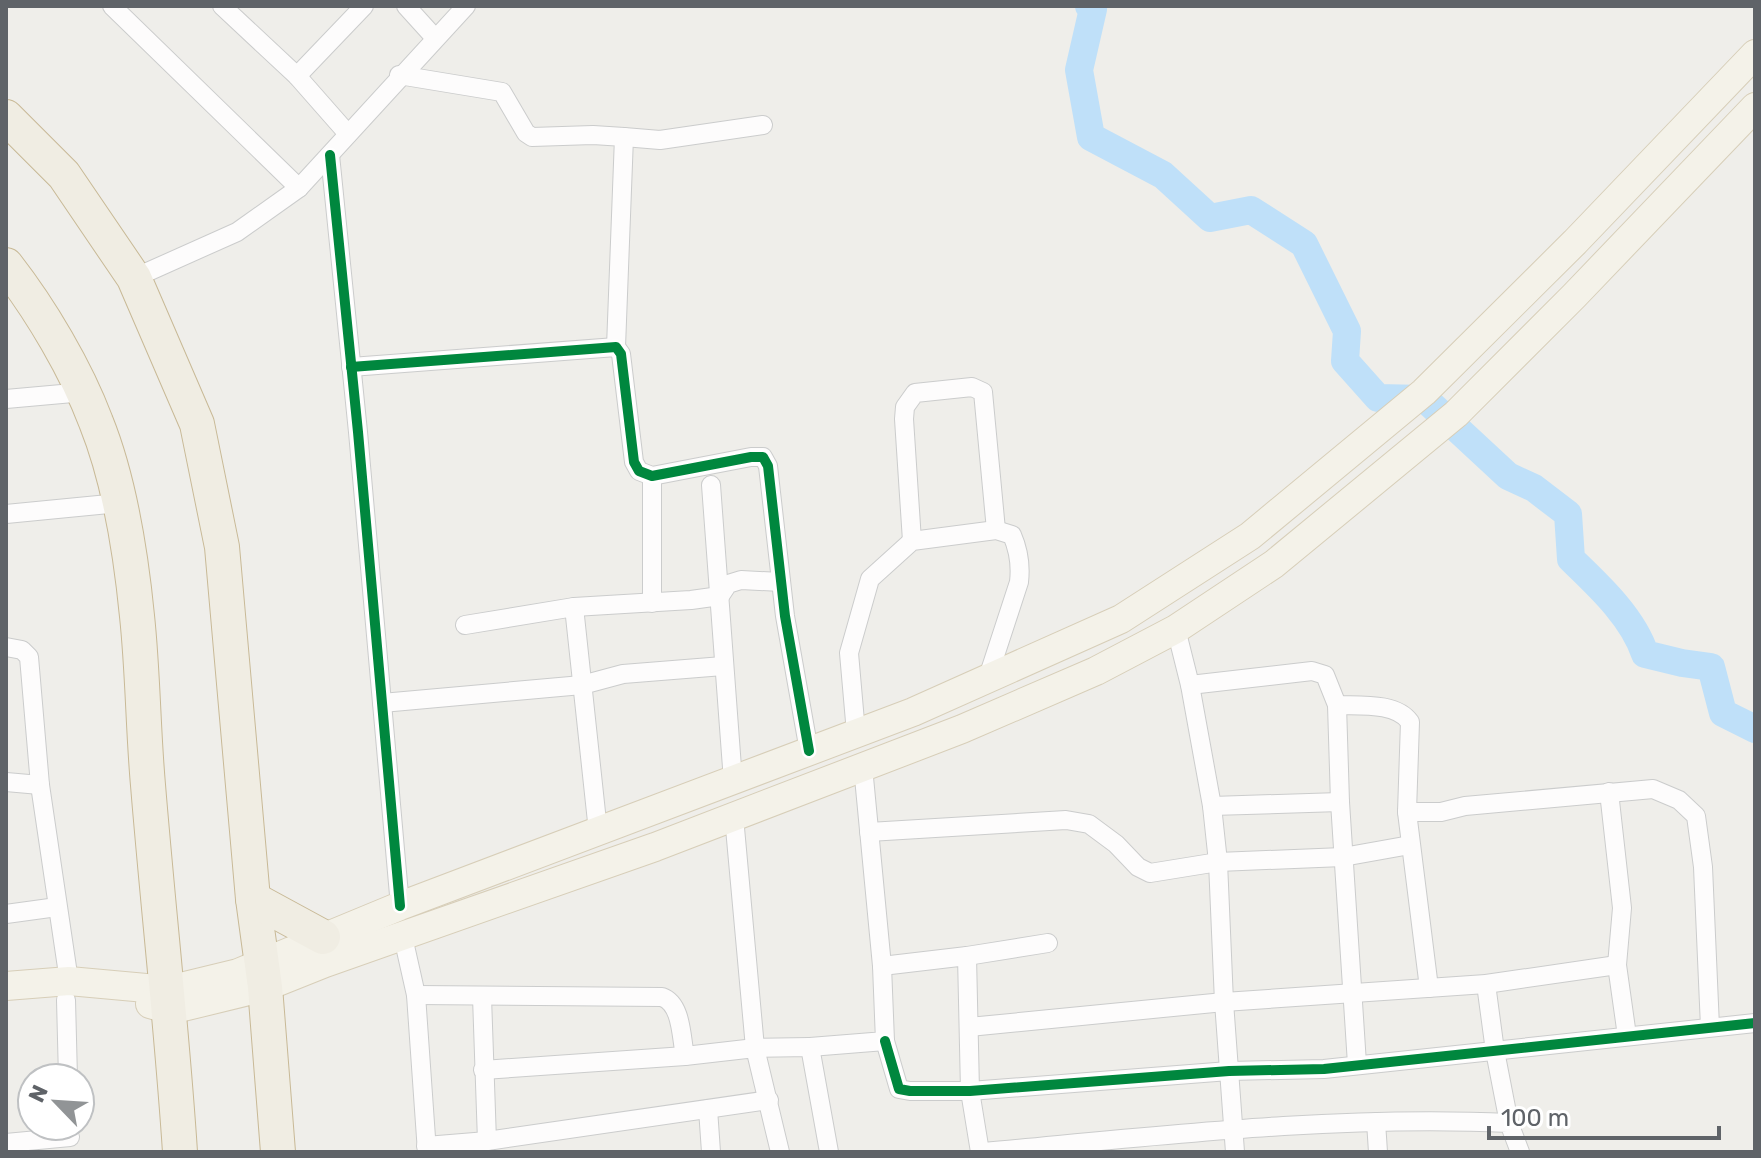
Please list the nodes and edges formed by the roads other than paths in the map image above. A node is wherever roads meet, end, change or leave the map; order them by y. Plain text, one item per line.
1 (112, 6) edge
2 (222, 6) edge
3 (364, 6) edge
4 (406, 6) edge
5 (466, 6) edge
6 (435, 38) junction
7 (1755, 54) edge
8 (399, 75) junction
9 (297, 76) junction
10 (1755, 107) edge
11 (6, 117) edge
12 (763, 125) dead end
13 (348, 134) junction
14 (624, 137) junction
15 (330, 155) junction
16 (299, 188) junction
17 (6, 265) edge
18 (134, 278) junction
19 (616, 347) junction
20 (351, 367) junction
21 (84, 392) junction
22 (6, 399) edge
23 (652, 476) junction
24 (711, 485) dead end
25 (119, 503) junction
26 (6, 514) edge
27 (996, 530) junction
28 (1250, 536) junction
29 (912, 541) junction
30 (1274, 564) junction
31 (781, 582) junction
32 (720, 596) junction
33 (652, 603) junction
34 (574, 607) junction
35 (465, 625) dead end
36 (1176, 629) junction
37 (6, 647) edge
38 (723, 666) junction
39 (987, 680) junction
40 (582, 685) junction
41 (1190, 685) junction
42 (382, 703) junction
43 (1337, 705) junction
44 (856, 733) junction
45 (809, 751) junction
46 (863, 767) junction
47 (763, 770) junction
48 (733, 781) junction
49 (6, 782) edge
50 (40, 785) junction
51 (1609, 792) junction
52 (774, 801) junction
53 (1340, 802) junction
54 (1212, 806) junction
55 (1407, 812) junction
56 (734, 817) junction
57 (598, 831) junction
58 (869, 832) junction
59 (1410, 845) junction
60 (1343, 857) junction
61 (1218, 862) junction
62 (253, 899) junction
63 (400, 906) junction
64 (57, 907) junction
65 (6, 914) edge
66 (323, 937) junction
67 (403, 937) junction
68 (1048, 943) dead end
69 (967, 956) junction
70 (1617, 965) junction
71 (882, 966) junction
72 (263, 976) junction
73 (1486, 984) junction
74 (6, 986) edge
75 (1429, 988) junction
76 (68, 991) junction
77 (1351, 993) junction
78 (416, 995) junction
79 (482, 997) junction
80 (169, 1000) junction
81 (6, 1001) edge
82 (1224, 1002) junction
83 (1755, 1023) edge
84 (969, 1027) junction
85 (1710, 1027) junction
86 (1627, 1036) junction
87 (885, 1041) junction
88 (810, 1047) junction
89 (755, 1048) junction
90 (1495, 1051) junction
91 (685, 1056) junction
92 (68, 1062) edge
93 (1357, 1064) junction
94 (483, 1070) junction
95 (1229, 1071) junction
96 (970, 1091) junction
97 (769, 1100) junction
98 (708, 1109) junction
99 (1376, 1122) junction
100 (1509, 1123) junction
101 (1233, 1129) junction
102 (487, 1141) junction
103 (426, 1149) edge
104 (180, 1152) edge
105 (278, 1152) edge
106 (711, 1152) edge
107 (780, 1152) edge
108 (829, 1152) edge
109 (982, 1152) edge
110 (1235, 1152) edge
111 (1378, 1152) edge
112 (1520, 1152) edge

1 - 16 street
2 - 9 street
3 - 9 street
4 - 6 street
5 - 6 street
6 - 8 street
7 - 28 main road
8 - 13 street
8 - 14 street
9 - 13 street
10 - 30 main road
11 - 18 highway
12 - 14 street
13 - 15 street
14 - 19 street
15 - 16 street
15 - 20 street
16 - 18 street
17 - 21 highway
18 - 62 highway
19 - 20 street
19 - 23 street
20 - 42 street
21 - 22 street
21 - 25 highway
23 - 31 street
23 - 33 street
24 - 32 street
25 - 26 street
25 - 80 highway
27 - 29 street
27 - 29 street
27 - 39 street
28 - 30 main road
28 - 39 main road
29 - 44 street
30 - 36 main road
31 - 32 street
31 - 45 street
32 - 33 street
32 - 38 street
33 - 34 street
34 - 35 street
34 - 40 street
36 - 41 street
36 - 46 main road
37 - 50 street
38 - 40 street
38 - 48 street
39 - 44 main road
40 - 42 street
40 - 57 street
41 - 43 street
41 - 54 street
42 - 63 street
43 - 53 street
43 - 55 street
44 - 45 main road
45 - 47 main road
46 - 52 main road
46 - 58 street
47 - 48 main road
47 - 52 main road
48 - 57 main road
49 - 50 street
50 - 64 street
51 - 55 street
51 - 70 street
51 - 85 street
52 - 56 main road
53 - 54 street
53 - 60 street
54 - 61 street
55 - 59 street
56 - 67 main road
56 - 89 street
57 - 63 main road
58 - 61 street
58 - 71 street
59 - 60 street
59 - 75 street
60 - 61 street
60 - 77 street
61 - 82 street
62 - 66 highway
62 - 72 highway
63 - 66 main road
64 - 65 street
64 - 76 street
66 - 72 main road
67 - 72 main road
67 - 78 street
68 - 69 street
69 - 71 street
69 - 84 street
70 - 73 street
70 - 86 street
71 - 87 street
72 - 80 main road
72 - 105 highway
73 - 75 street
73 - 90 street
74 - 76 main road
75 - 77 street
76 - 80 main road
76 - 81 main road
76 - 92 street
77 - 82 street
77 - 93 street
78 - 79 street
78 - 103 street
79 - 91 street
79 - 94 street
80 - 104 highway
82 - 84 street
82 - 95 street
83 - 85 street
84 - 96 street
85 - 86 street
86 - 90 street
87 - 88 street
87 - 96 street
88 - 89 street
88 - 108 street
89 - 91 street
89 - 97 street
90 - 93 street
90 - 100 street
91 - 94 street
93 - 95 street
94 - 102 street
95 - 96 street
95 - 101 street
96 - 109 street
97 - 98 street
97 - 107 street
98 - 102 street
98 - 106 street
99 - 100 street
99 - 101 street
99 - 111 street
100 - 112 street
101 - 109 street
101 - 110 street
102 - 103 street

